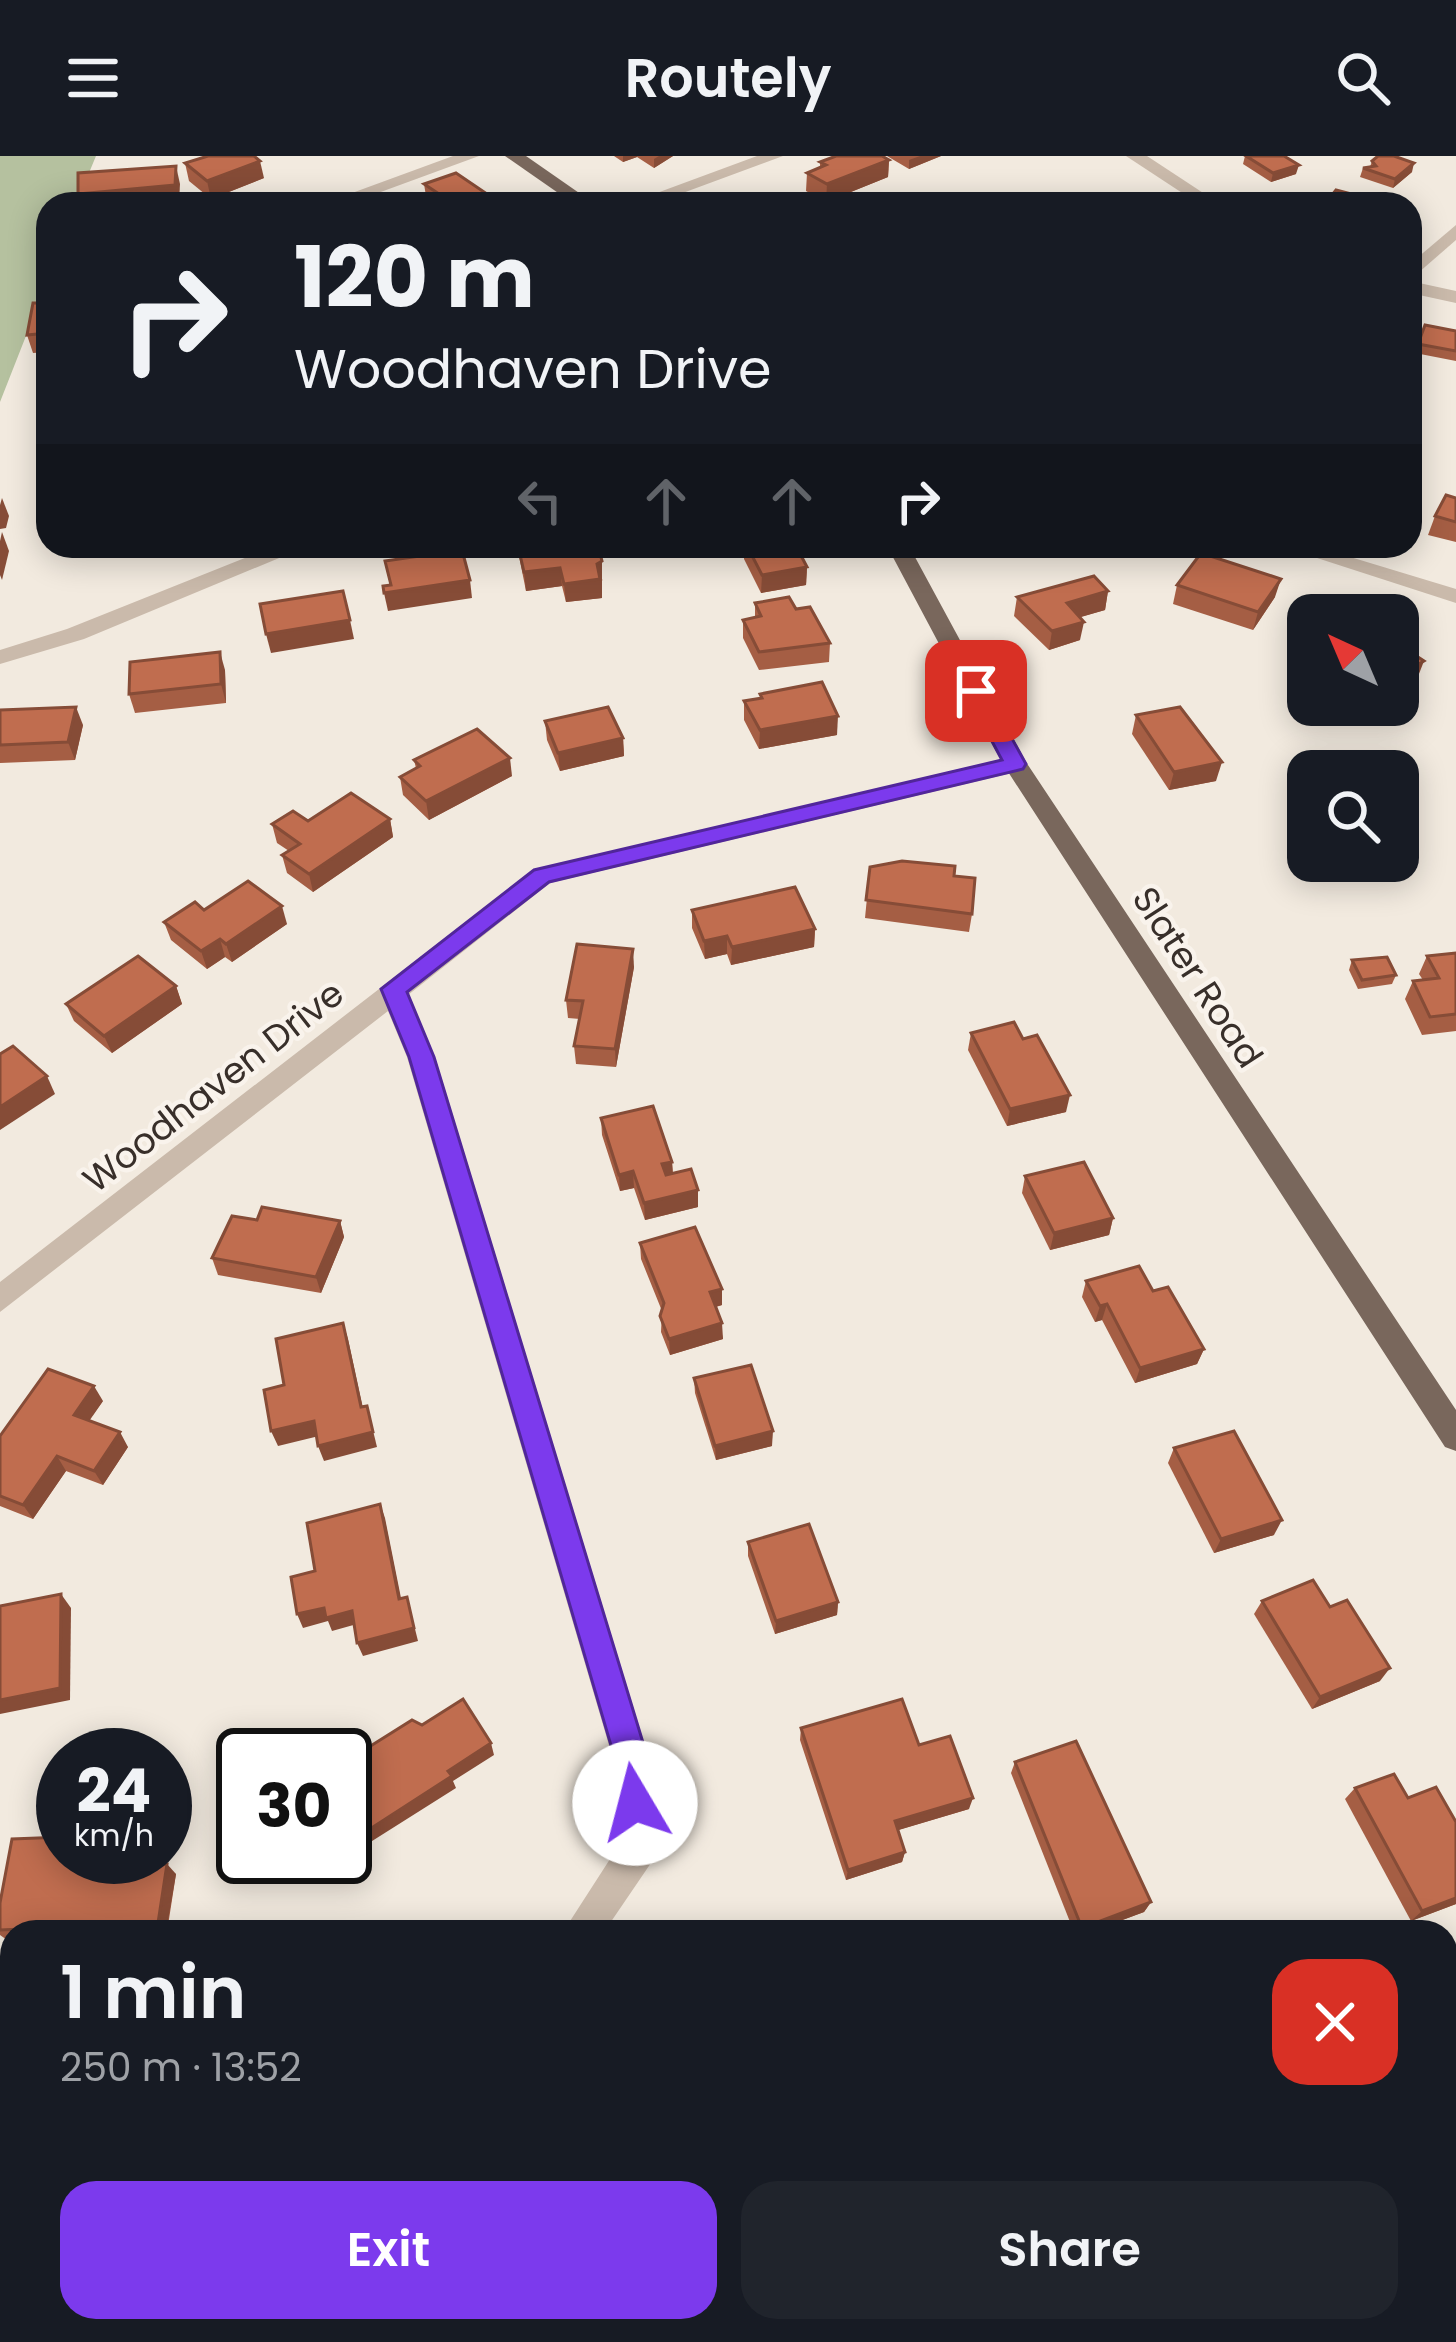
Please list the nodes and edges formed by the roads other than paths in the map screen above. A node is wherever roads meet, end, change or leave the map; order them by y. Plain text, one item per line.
1 (470, 156) edge
2 (514, 156) edge
3 (774, 156) edge
4 (1135, 156) edge
5 (366, 192) edge
6 (568, 192) edge
7 (670, 192) edge
8 (1192, 192) edge
9 (1456, 230) edge
10 (1422, 263) edge
11 (1422, 289) edge
12 (1456, 297) edge
13 (257, 558) edge
14 (904, 558) edge
15 (1331, 558) edge
16 (1456, 596) edge
17 (0, 657) edge
18 (1015, 764) junction
19 (393, 989) junction
20 (0, 1299) edge
21 (1456, 1437) edge
22 (590, 1920) edge

1 - 5 street
2 - 6 main road
3 - 7 street
4 - 8 street
9 - 10 street
11 - 12 street
13 - 17 street
14 - 18 main road, Slater Road
15 - 16 street
18 - 19 street, Woodhaven Drive
18 - 21 main road, Slater Road
19 - 20 street, Woodhaven Drive
19 - 22 street

